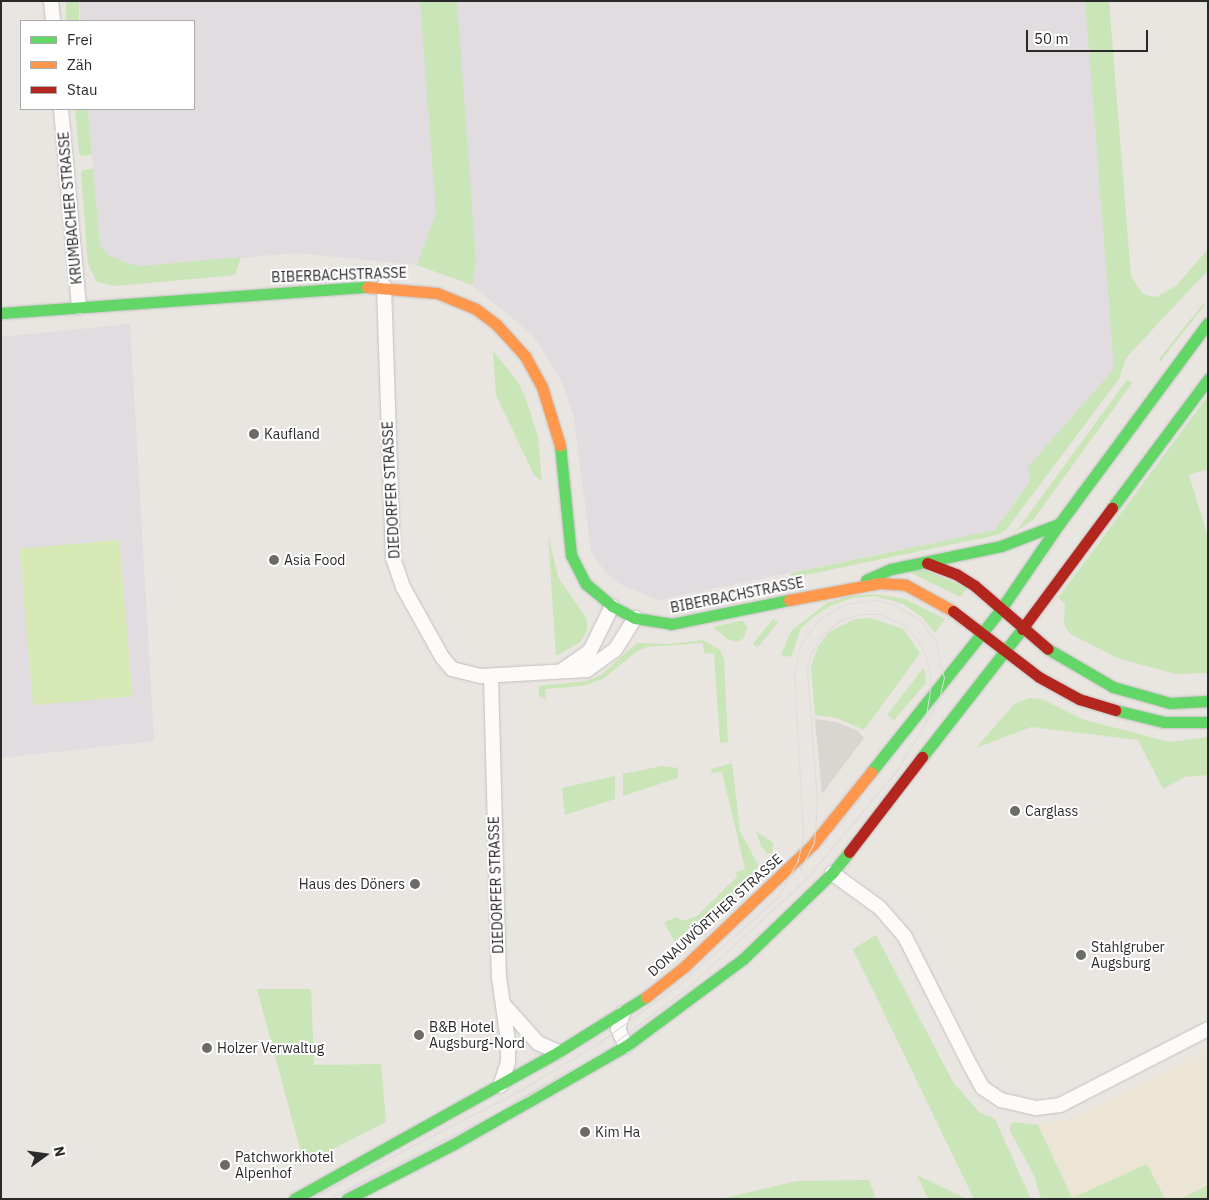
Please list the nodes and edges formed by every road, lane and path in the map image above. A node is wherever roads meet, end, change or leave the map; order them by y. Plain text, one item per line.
1 (51, 1) edge
2 (53, 20) edge
3 (61, 110) edge
4 (384, 286) junction
5 (79, 307) junction
6 (1, 313) edge
7 (1208, 324) edge
8 (1208, 379) edge
9 (1059, 524) junction
10 (927, 563) junction
11 (852, 587) junction
12 (612, 606) junction
13 (1001, 609) junction
14 (636, 618) junction
15 (1022, 629) junction
16 (983, 631) junction
17 (1006, 650) junction
18 (564, 670) junction
19 (491, 676) junction
20 (1208, 701) edge
21 (1208, 722) edge
22 (832, 873) junction
23 (502, 1003) junction
24 (623, 1013) junction
25 (1208, 1029) edge
26 (626, 1046) junction
27 (558, 1052) junction
28 (500, 1086) junction
29 (294, 1199) edge
30 (347, 1199) edge

1 - 2 street
3 - 5 street, KRUMBACHER STRASSE
4 - 5 main road, BIBERBACHSTRASSE
4 - 12 main road, BIBERBACHSTRASSE
4 - 19 street, DIEDORFER STRASSE
5 - 6 main road, BIBERBACHSTRASSE
7 - 9 main road, DONAUWÖRTHER STRASSE
8 - 15 main road
9 - 10 main road, BIBERBACHSTRASSE
9 - 13 main road, DONAUWÖRTHER STRASSE
10 - 11 main road, BIBERBACHSTRASSE
10 - 13 main road
11 - 14 main road, BIBERBACHSTRASSE
11 - 16 main road, BIBERBACHSTRASSE
12 - 14 main road, BIBERBACHSTRASSE
12 - 18 street
13 - 15 main road
13 - 16 main road, DONAUWÖRTHER STRASSE
14 - 18 street, DIEDORFER STRASSE
15 - 17 main road
15 - 20 main road
16 - 17 main road, BIBERBACHSTRASSE
16 - 24 main road, DONAUWÖRTHER STRASSE
17 - 21 main road
17 - 22 main road
18 - 19 street, DIEDORFER STRASSE
19 - 23 street, DIEDORFER STRASSE
22 - 25 street
22 - 26 main road
23 - 27 street
23 - 28 street, DIEDORFER STRASSE
24 - 26 street
24 - 27 main road, DONAUWÖRTHER STRASSE
26 - 30 main road
27 - 28 main road, DONAUWÖRTHER STRASSE
28 - 29 main road, DONAUWÖRTHER STRASSE

